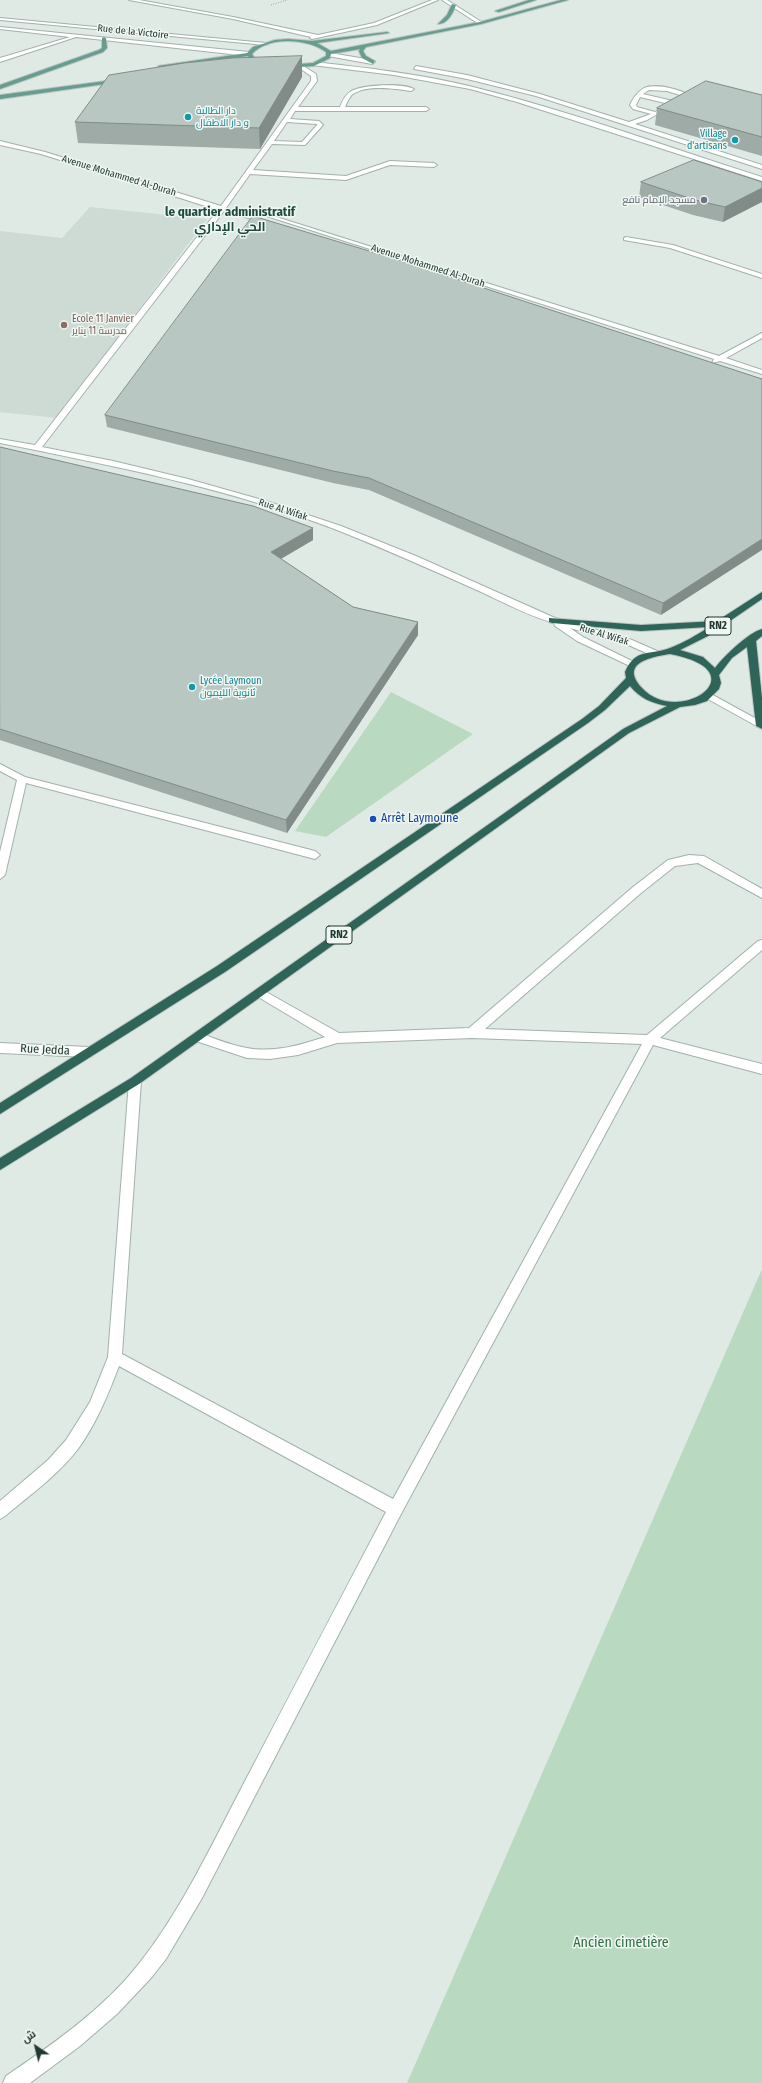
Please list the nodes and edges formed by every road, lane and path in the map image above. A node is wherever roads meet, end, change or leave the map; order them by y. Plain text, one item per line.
1 (131, 0) edge
2 (436, 0) edge
3 (444, 0) edge
4 (534, 0) edge
5 (566, 0) edge
6 (454, 5) junction
7 (493, 12) dead end
8 (479, 15) dead end
9 (472, 16) junction
10 (0, 19) edge
11 (460, 19) dead end
12 (453, 20) dead end
13 (481, 22) junction
14 (440, 23) junction
15 (433, 24) dead end
16 (0, 28) edge
17 (391, 32) dead end
18 (79, 36) junction
19 (319, 37) junction
20 (104, 38) junction
21 (291, 41) junction
22 (309, 42) junction
23 (266, 44) junction
24 (364, 46) junction
25 (249, 54) junction
26 (330, 54) junction
27 (0, 60) edge
28 (373, 62) junction
29 (380, 63) dead end
30 (314, 64) junction
31 (300, 66) junction
32 (256, 67) edge
33 (279, 67) edge
34 (409, 67) dead end
35 (154, 68) edge
36 (108, 75) edge
37 (122, 79) edge
38 (0, 87) edge
39 (411, 89) dead end
40 (0, 92) edge
41 (640, 96) junction
42 (0, 98) edge
43 (674, 103) junction
44 (294, 109) junction
45 (426, 109) dead end
46 (341, 110) junction
47 (654, 113) junction
48 (286, 120) junction
49 (628, 125) junction
50 (612, 131) junction
51 (0, 137) edge
52 (270, 142) junction
53 (0, 143) edge
54 (434, 165) dead end
55 (762, 167) edge
56 (249, 172) junction
57 (144, 176) dead end
58 (762, 179) edge
59 (219, 200) dead end
60 (227, 202) junction
61 (234, 205) dead end
62 (222, 209) junction
63 (249, 209) dead end
64 (273, 225) edge
65 (626, 239) dead end
66 (762, 276) edge
67 (762, 334) edge
68 (720, 358) junction
69 (713, 366) edge
70 (762, 372) edge
71 (0, 442) edge
72 (37, 448) junction
73 (762, 595) edge
74 (552, 620) junction
75 (721, 624) junction
76 (762, 632) edge
77 (751, 639) junction
78 (670, 651) junction
79 (654, 653) junction
80 (633, 664) junction
81 (715, 674) junction
82 (630, 680) junction
83 (709, 696) junction
84 (676, 705) junction
85 (762, 726) edge
86 (0, 767) edge
87 (22, 779) junction
88 (314, 855) dead end
89 (0, 875) edge
90 (762, 894) edge
91 (762, 944) edge
92 (259, 992) junction
93 (472, 1033) junction
94 (196, 1037) junction
95 (337, 1038) junction
96 (650, 1040) junction
97 (0, 1048) edge
98 (89, 1052) junction
99 (762, 1069) edge
100 (134, 1081) junction
101 (0, 1109) edge
102 (0, 1165) edge
103 (115, 1357) junction
104 (396, 1509) junction
105 (0, 1511) edge
106 (14, 2083) edge

1 - 19 street
2 - 19 street
3 - 6 street
4 - 7 main road
5 - 13 main road
6 - 9 street
6 - 14 main road
8 - 9 main road
9 - 11 main road
9 - 13 street
10 - 23 street, Rue de la Victoire
12 - 14 main road
13 - 24 main road
14 - 15 main road
16 - 18 street, Rue de la Victoire
17 - 22 main road
18 - 20 street, Rue de la Victoire
18 - 27 street
19 - 21 street
20 - 25 street, Rue de la Victoire
20 - 38 main road
21 - 22 main road
21 - 23 main road
22 - 26 main road
23 - 25 main road
24 - 26 main road
24 - 28 main road
25 - 32 main road
25 - 35 main road
26 - 28 street
26 - 30 main road
28 - 29 street
30 - 31 main road
30 - 50 street
31 - 33 main road
31 - 44 street
34 - 49 street
36 - 40 main road
37 - 42 main road
39 - 46 street
41 - 43 street
41 - 43 street
41 - 47 street
43 - 47 street
44 - 46 street
44 - 48 street
45 - 46 street
47 - 49 street
48 - 52 street
48 - 52 street
49 - 50 street
49 - 55 street
50 - 58 street
51 - 57 street, Avenue Mohammed Al-Durah
52 - 56 street
53 - 62 street, Avenue Mohammed Al-Durah
54 - 56 street
56 - 60 street
59 - 60 street
60 - 61 street
60 - 62 street
62 - 64 street, Avenue Mohammed Al-Durah
62 - 72 street
63 - 68 street, Avenue Mohammed Al-Durah
65 - 66 street
67 - 68 street
68 - 69 street
68 - 70 street, Avenue Mohammed Al-Durah
71 - 72 street, Rue Al Wifak
72 - 74 street, Rue Al Wifak
73 - 75 highway, RN2
74 - 75 highway
74 - 79 street, Rue Al Wifak
74 - 80 street, Rue Al Wifak
75 - 78 highway, RN2
76 - 77 highway, RN2
77 - 81 highway, RN2
77 - 85 highway
78 - 79 highway, RN2
78 - 81 highway, RN2
79 - 80 highway, RN2
80 - 82 highway
81 - 83 highway, RN2
82 - 84 highway, RN2
82 - 98 highway
83 - 84 highway, RN2
83 - 85 street
84 - 92 highway, RN2
86 - 87 street
87 - 88 street
87 - 89 street
90 - 93 street
91 - 96 street
92 - 94 highway, RN2
92 - 95 street
93 - 95 street
93 - 96 street
94 - 95 street
94 - 100 highway, RN2
96 - 99 street
96 - 104 street
97 - 98 street, Rue Jedda
98 - 101 highway
100 - 102 highway, RN2
100 - 103 street
103 - 104 street
103 - 105 street
104 - 106 street

